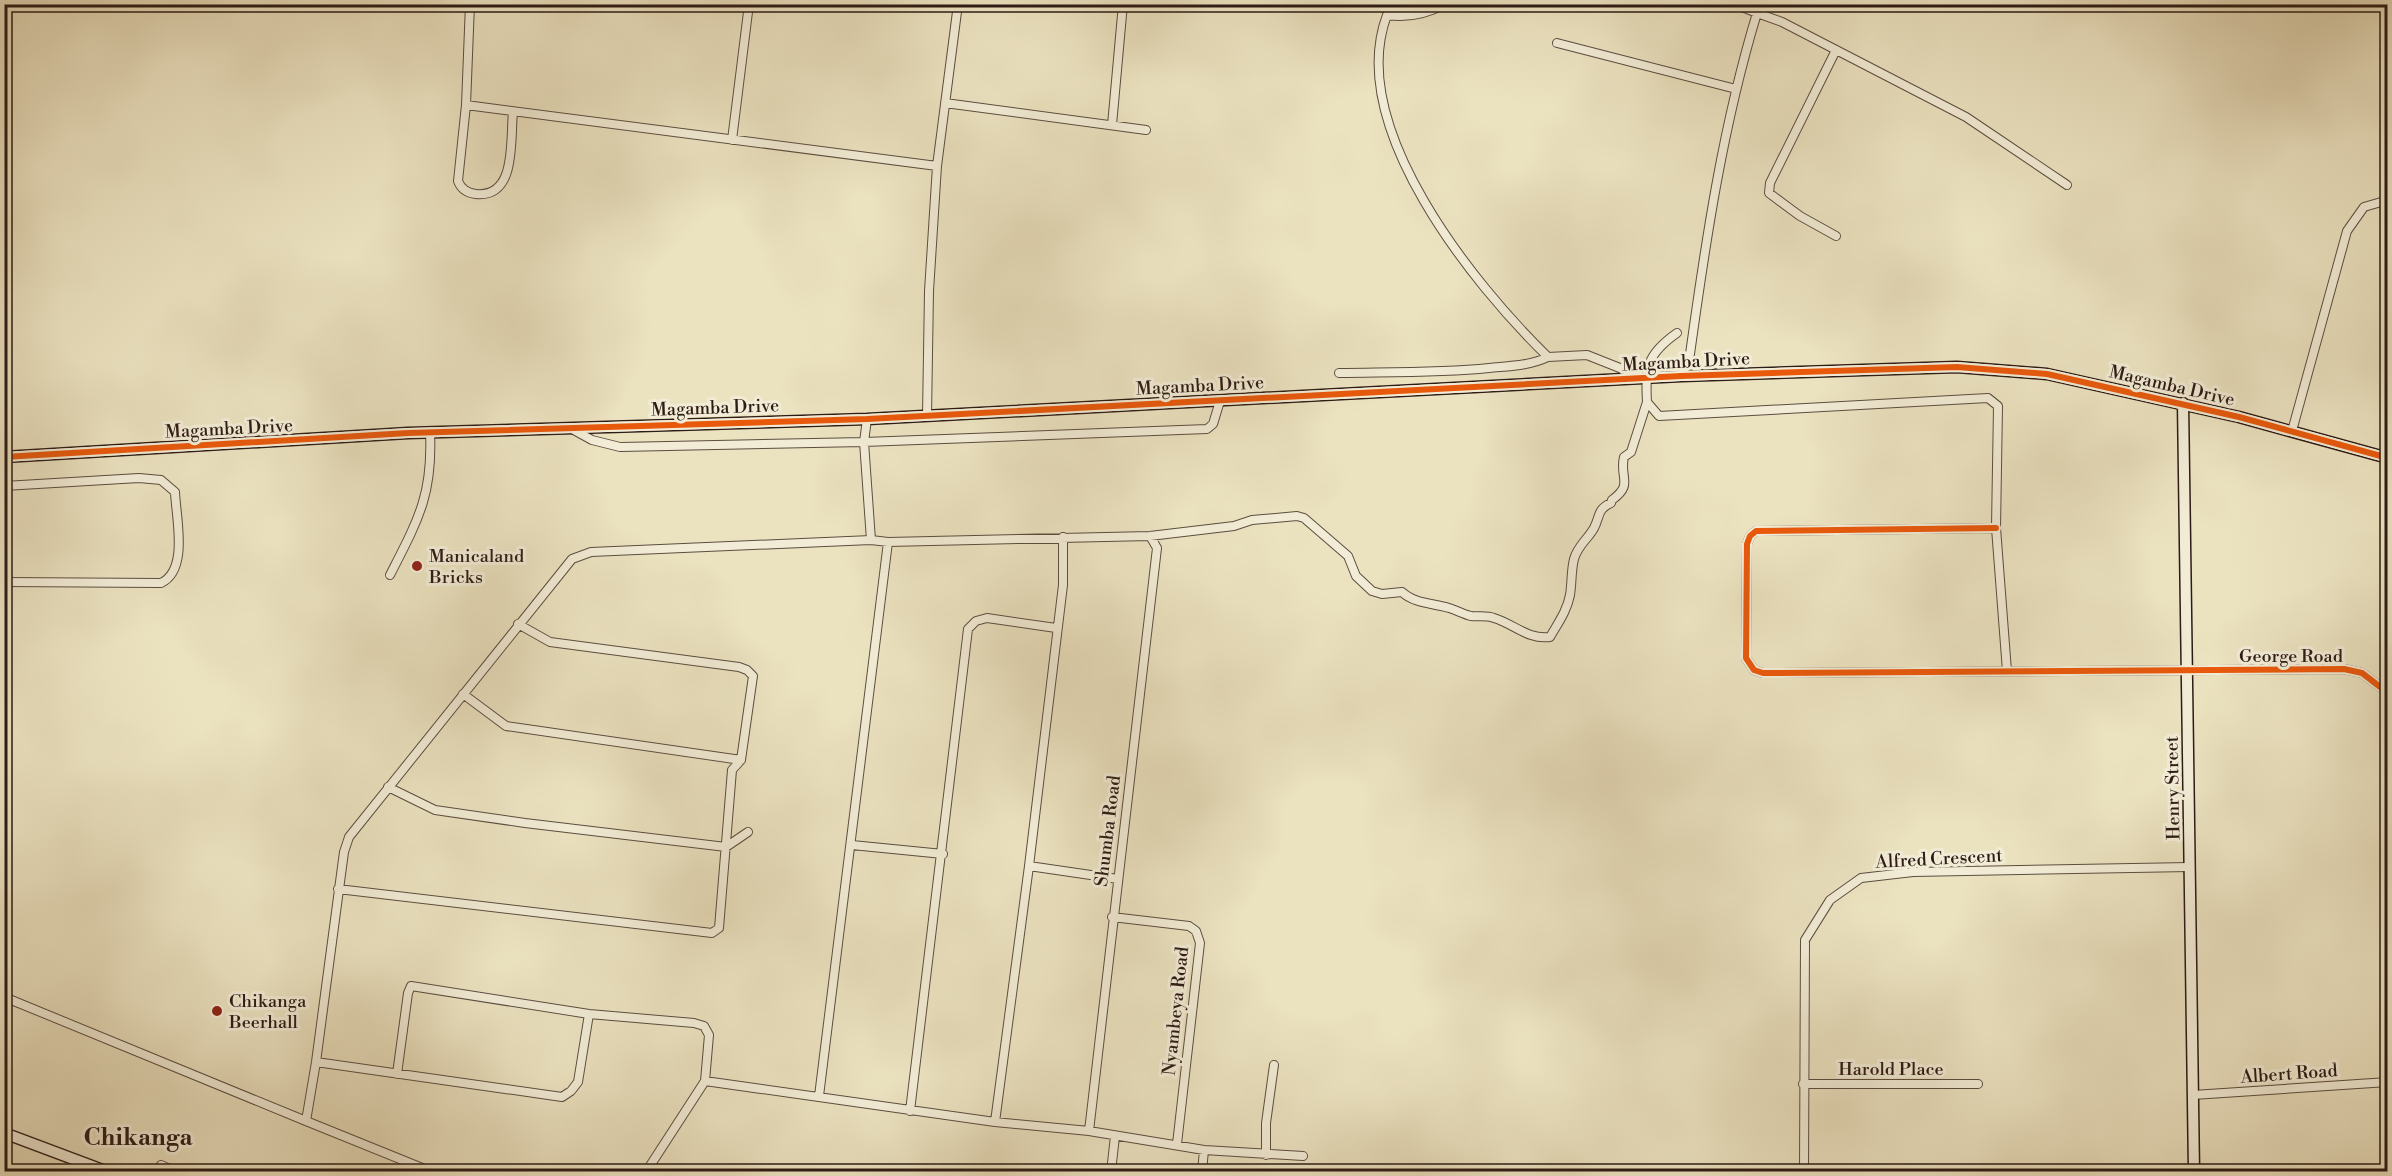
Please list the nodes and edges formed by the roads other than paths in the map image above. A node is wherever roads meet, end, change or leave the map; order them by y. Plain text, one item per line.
1 (470, 4) edge
2 (749, 4) edge
3 (958, 4) edge
4 (1123, 4) edge
5 (1445, 4) edge
6 (1735, 4) edge
7 (1757, 13) junction
8 (1557, 43) dead end
9 (1836, 50) junction
10 (1736, 89) junction
11 (945, 103) junction
12 (466, 105) junction
13 (513, 112) junction
14 (1112, 125) junction
15 (1146, 129) dead end
16 (732, 140) junction
17 (937, 166) junction
18 (2067, 185) dead end
19 (2388, 200) edge
20 (1836, 236) dead end
21 (1677, 333) dead end
22 (1548, 357) junction
23 (1339, 373) dead end
24 (1681, 376) junction
25 (1646, 378) junction
26 (1220, 401) junction
27 (1647, 402) junction
28 (2183, 404) junction
29 (927, 416) junction
30 (867, 419) junction
31 (571, 428) junction
32 (2292, 431) junction
33 (430, 432) junction
34 (864, 442) junction
35 (4, 457) edge
36 (2388, 458) edge
37 (4, 486) edge
38 (1996, 528) junction
39 (1150, 536) junction
40 (1063, 537) junction
41 (871, 540) junction
42 (888, 542) junction
43 (390, 575) dead end
44 (4, 582) edge
45 (518, 624) junction
46 (1056, 628) junction
47 (2007, 671) junction
48 (2188, 671) junction
49 (2388, 693) edge
50 (463, 694) junction
51 (741, 760) junction
52 (388, 788) junction
53 (748, 832) dead end
54 (852, 845) junction
55 (726, 847) junction
56 (943, 854) junction
57 (1029, 866) junction
58 (2190, 867) junction
59 (1118, 879) junction
60 (338, 889) junction
61 (1112, 917) junction
62 (4, 998) edge
63 (588, 1014) junction
64 (316, 1062) junction
65 (1274, 1065) dead end
66 (397, 1074) junction
67 (705, 1082) junction
68 (2388, 1082) edge
69 (1803, 1084) junction
70 (1978, 1084) dead end
71 (2193, 1095) junction
72 (819, 1096) junction
73 (910, 1111) junction
74 (306, 1121) junction
75 (995, 1122) junction
76 (1089, 1131) junction
77 (4, 1133) edge
78 (1115, 1136) junction
79 (1177, 1144) junction
80 (1204, 1150) junction
81 (1266, 1155) junction
82 (1303, 1156) dead end
83 (79, 1167) edge
84 (108, 1172) edge
85 (155, 1172) edge
86 (177, 1172) edge
87 (432, 1172) edge
88 (646, 1172) edge
89 (1111, 1172) edge
90 (1202, 1172) edge
91 (1803, 1172) edge
92 (2194, 1172) edge

1 - 12 street
2 - 16 street
3 - 11 street
4 - 14 street
5 - 22 street
6 - 7 street
7 - 9 street
7 - 10 street
8 - 10 street
9 - 18 street
9 - 20 street
10 - 24 street
11 - 14 street
11 - 17 street
12 - 13 street
12 - 13 street
13 - 16 street
14 - 15 street
16 - 17 street
17 - 29 street
19 - 32 street
21 - 25 street
22 - 23 street
22 - 25 street
24 - 25 street, Magamba Drive
24 - 28 street, Magamba Drive
25 - 26 street, Magamba Drive
25 - 27 street
26 - 29 street, Magamba Drive
26 - 34 street
27 - 38 street
27 - 39 street
28 - 32 street, Magamba Drive
28 - 48 street, Henry Street
29 - 30 street, Magamba Drive
30 - 31 street, Magamba Drive
30 - 34 street
31 - 33 street, Magamba Drive
31 - 34 street
32 - 36 street, Magamba Drive
33 - 35 street, Magamba Drive
33 - 43 street
34 - 41 street
37 - 44 street
38 - 47 street
38 - 47 street, George Road
39 - 40 street
39 - 59 street, Shumba Road
40 - 42 street
40 - 46 street
41 - 42 street
41 - 45 street
42 - 54 street
45 - 50 street
45 - 51 street
46 - 56 street
46 - 57 street
47 - 48 street, George Road
48 - 49 street, George Road
48 - 58 street, Henry Street
50 - 51 street
50 - 52 street
51 - 55 street
52 - 55 street
52 - 60 street
53 - 55 street
54 - 56 street
54 - 72 street
55 - 60 street
56 - 73 street
57 - 59 street
57 - 75 street
58 - 69 street, Alfred Crescent
58 - 71 street, Henry Street
59 - 61 street, Shumba Road
60 - 64 street
61 - 76 street, Shumba Road
61 - 79 street, Nyambeya Road
62 - 74 street
63 - 66 street
63 - 66 street
63 - 67 street
64 - 66 street
64 - 74 street
65 - 81 street
67 - 72 street
67 - 88 street
68 - 71 street, Albert Road
69 - 70 street, Harold Place
69 - 91 street, Alfred Crescent
71 - 92 street, Henry Street
72 - 73 street
73 - 75 street
74 - 87 street
75 - 76 street
76 - 78 street
77 - 83 street
78 - 79 street
78 - 89 street
79 - 80 street
80 - 81 street
80 - 90 street
81 - 82 street
83 - 84 street
85 - 86 street

